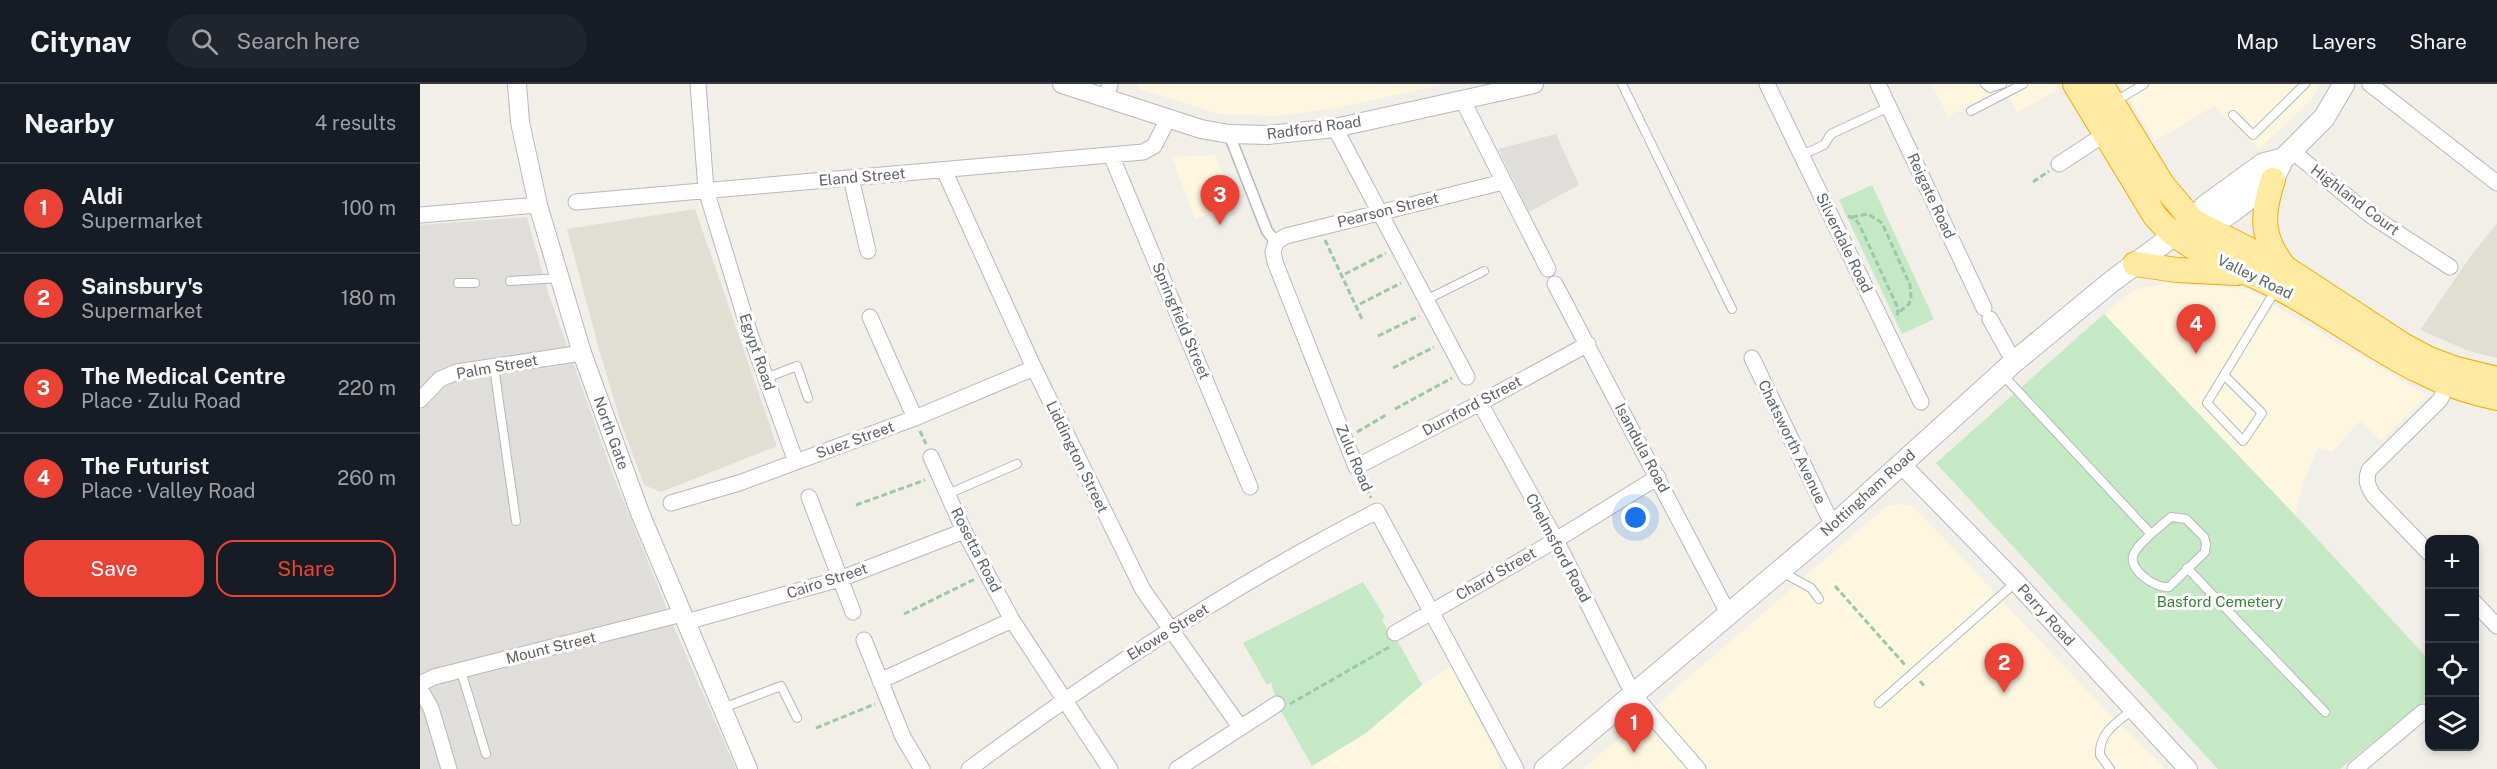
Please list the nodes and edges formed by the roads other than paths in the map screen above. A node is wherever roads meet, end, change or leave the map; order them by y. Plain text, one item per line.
1 (517, 84) edge
2 (698, 84) edge
3 (1062, 84) edge
4 (1534, 84) edge
5 (1622, 84) edge
6 (1767, 84) edge
7 (1878, 84) edge
8 (1985, 84) edge
9 (2002, 84) edge
10 (2023, 84) edge
11 (2075, 84) edge
12 (2305, 84) edge
13 (2344, 84) edge
14 (2370, 84) edge
15 (2139, 86) edge
16 (1491, 88) edge
17 (1108, 91) edge
18 (2106, 94) edge
19 (1462, 99) junction
20 (1889, 107) junction
21 (1971, 111) dead end
22 (2233, 115) dead end
23 (1168, 119) junction
24 (1335, 128) junction
25 (1229, 134) junction
26 (2105, 134) junction
27 (1111, 155) junction
28 (1802, 155) junction
29 (2282, 163) junction
30 (2060, 164) dead end
31 (944, 170) junction
32 (851, 178) junction
33 (1503, 182) junction
34 (2497, 183) edge
35 (706, 190) junction
36 (576, 202) dead end
37 (538, 205) junction
38 (1379, 211) junction
39 (420, 215) edge
40 (2184, 227) junction
41 (1276, 243) junction
42 (868, 251) dead end
43 (2135, 264) junction
44 (2450, 267) dead end
45 (1548, 269) dead end
46 (1484, 271) dead end
47 (2251, 274) junction
48 (560, 278) junction
49 (2282, 278) junction
50 (510, 281) dead end
51 (458, 283) dead end
52 (475, 283) dead end
53 (1555, 285) dead end
54 (1429, 305) junction
55 (1732, 309) dead end
56 (870, 317) dead end
57 (1588, 344) junction
58 (582, 353) junction
59 (1752, 358) dead end
60 (494, 367) junction
61 (1034, 368) junction
62 (2007, 368) junction
63 (1466, 374) road end
64 (2224, 375) junction
65 (766, 378) junction
66 (2497, 379) edge
67 (2448, 384) junction
68 (421, 396) edge
69 (808, 398) dead end
70 (2497, 398) edge
71 (1921, 402) dead end
72 (1480, 403) junction
73 (915, 418) junction
74 (931, 457) road end
75 (796, 462) junction
76 (1017, 464) dead end
77 (1901, 464) junction
78 (1356, 467) joint
79 (1658, 477) junction
80 (1250, 487) dead end
81 (948, 494) junction
82 (809, 497) dead end
83 (671, 503) dead end
84 (516, 521) dead end
85 (1833, 526) junction
86 (964, 531) junction
87 (2151, 534) junction
88 (1556, 540) junction
89 (2425, 549) edge
90 (2187, 568) junction
91 (1779, 570) junction
92 (840, 579) junction
93 (2016, 582) junction
94 (1820, 599) dead end
95 (2479, 606) edge
96 (1432, 611) junction
97 (853, 612) dead end
98 (1728, 613) junction
99 (684, 618) junction
100 (1012, 620) junction
101 (2497, 626) edge
102 (1172, 628) junction
103 (1395, 633) road end
104 (864, 640) dead end
105 (461, 670) junction
106 (880, 681) junction
107 (420, 684) edge
108 (420, 689) edge
109 (1633, 694) junction
110 (1064, 699) junction
111 (1880, 703) dead end
112 (1277, 704) road end
113 (723, 708) junction
114 (2132, 710) junction
115 (2325, 712) dead end
116 (2422, 712) dead end
117 (796, 718) dead end
118 (1240, 727) junction
119 (486, 754) dead end
120 (449, 769) edge
121 (748, 769) edge
122 (922, 769) edge
123 (969, 769) edge
124 (1110, 769) edge
125 (1177, 769) edge
126 (1516, 769) edge
127 (1545, 769) edge
128 (1698, 769) edge
129 (2110, 769) edge
130 (2188, 769) edge
131 (2355, 769) edge

1 - 37 street, North Gate
2 - 35 street, Egypt Road
3 - 17 street, Radford Road
4 - 16 street, Radford Road
5 - 55 lane
6 - 28 street, Silverdale Road
7 - 20 street, Reigate Road
8 - 9 lane
10 - 21 lane
11 - 26 highway, Valley Road
12 - 22 lane
13 - 29 main road
14 - 34 street
15 - 18 lane
16 - 19 street, Radford Road
17 - 23 street, Radford Road
18 - 40 highway, Valley Road
19 - 24 street, Radford Road
19 - 33 street
20 - 28 lane
20 - 62 street, Reigate Road
23 - 25 street, Radford Road
23 - 27 street, Eland Street
24 - 25 street, Radford Road
24 - 38 street
25 - 41 street, Zulu Road
26 - 30 street
26 - 40 highway, Valley Road
27 - 31 street, Eland Street
27 - 80 street, Springfield Street
28 - 71 street, Silverdale Road
29 - 40 main road
29 - 44 street, Highland Court
29 - 49 highway
31 - 32 street, Eland Street
31 - 61 street, Liddington Street
32 - 35 street, Eland Street
32 - 42 street
33 - 38 street, Pearson Street
33 - 45 street
35 - 36 street, Eland Street
35 - 65 street, Egypt Road
37 - 39 street
37 - 48 street, North Gate
38 - 41 street, Pearson Street
38 - 54 street
40 - 43 main road, Nottingham Road
40 - 47 highway, Valley Road
40 - 49 highway, Valley Road
41 - 78 street, Zulu Road
43 - 47 highway
43 - 62 main road, Nottingham Road
46 - 54 lane
47 - 49 highway, Valley Road
48 - 50 lane
48 - 58 street, North Gate
49 - 64 lane
49 - 66 highway, Valley Road
49 - 67 highway, Valley Road
51 - 52 lane
53 - 57 street, Isandula Road
54 - 63 street
56 - 73 street
57 - 72 street, Durnford Street
57 - 79 street, Isandula Road
58 - 60 street, Palm Street
58 - 99 street, North Gate
59 - 85 street, Chatsworth Avenue
60 - 68 street, Palm Street
60 - 84 lane
61 - 73 street, Suez Street
61 - 102 street, Liddington Street
62 - 77 main road, Nottingham Road
62 - 87 lane
64 - 64 lane
65 - 69 lane
65 - 75 street, Egypt Road
67 - 70 highway, Valley Road
67 - 89 street
72 - 78 street, Durnford Street
72 - 88 street, Chelmsford Road
73 - 75 street, Suez Street
74 - 81 street, Rosetta Road
75 - 83 street, Suez Street
76 - 81 lane
77 - 85 main road, Nottingham Road
77 - 93 street, Perry Road
79 - 88 street, Chard Street
79 - 98 street, Isandula Road
81 - 86 street, Rosetta Road
82 - 92 street
85 - 91 main road, Nottingham Road
86 - 92 street, Cairo Street
86 - 100 street, Rosetta Road
87 - 90 lane
87 - 90 lane
88 - 96 street, Chard Street
88 - 109 street, Chelmsford Road
90 - 115 lane
91 - 94 lane
91 - 98 main road, Nottingham Road
92 - 97 street
92 - 99 street, Cairo Street
93 - 111 lane
93 - 114 street, Perry Road
95 - 101 street
96 - 102 street, Ekowe Street
96 - 103 street, Chard Street
96 - 126 street
98 - 109 main road, Nottingham Road
99 - 105 street, Mount Street
99 - 113 street, North Gate
100 - 106 street
100 - 110 street, Rosetta Road
102 - 110 street, Ekowe Street
102 - 118 street, Liddington Street
104 - 106 street
105 - 107 street, Mount Street
105 - 119 lane
106 - 122 street
108 - 120 street
109 - 127 main road, Nottingham Road
109 - 128 street, Chelmsford Road
110 - 123 street, Ekowe Street
110 - 124 street, Rosetta Road
112 - 118 street
113 - 117 lane
113 - 121 street, North Gate
114 - 129 lane
114 - 130 street, Perry Road
116 - 131 street
118 - 125 street

